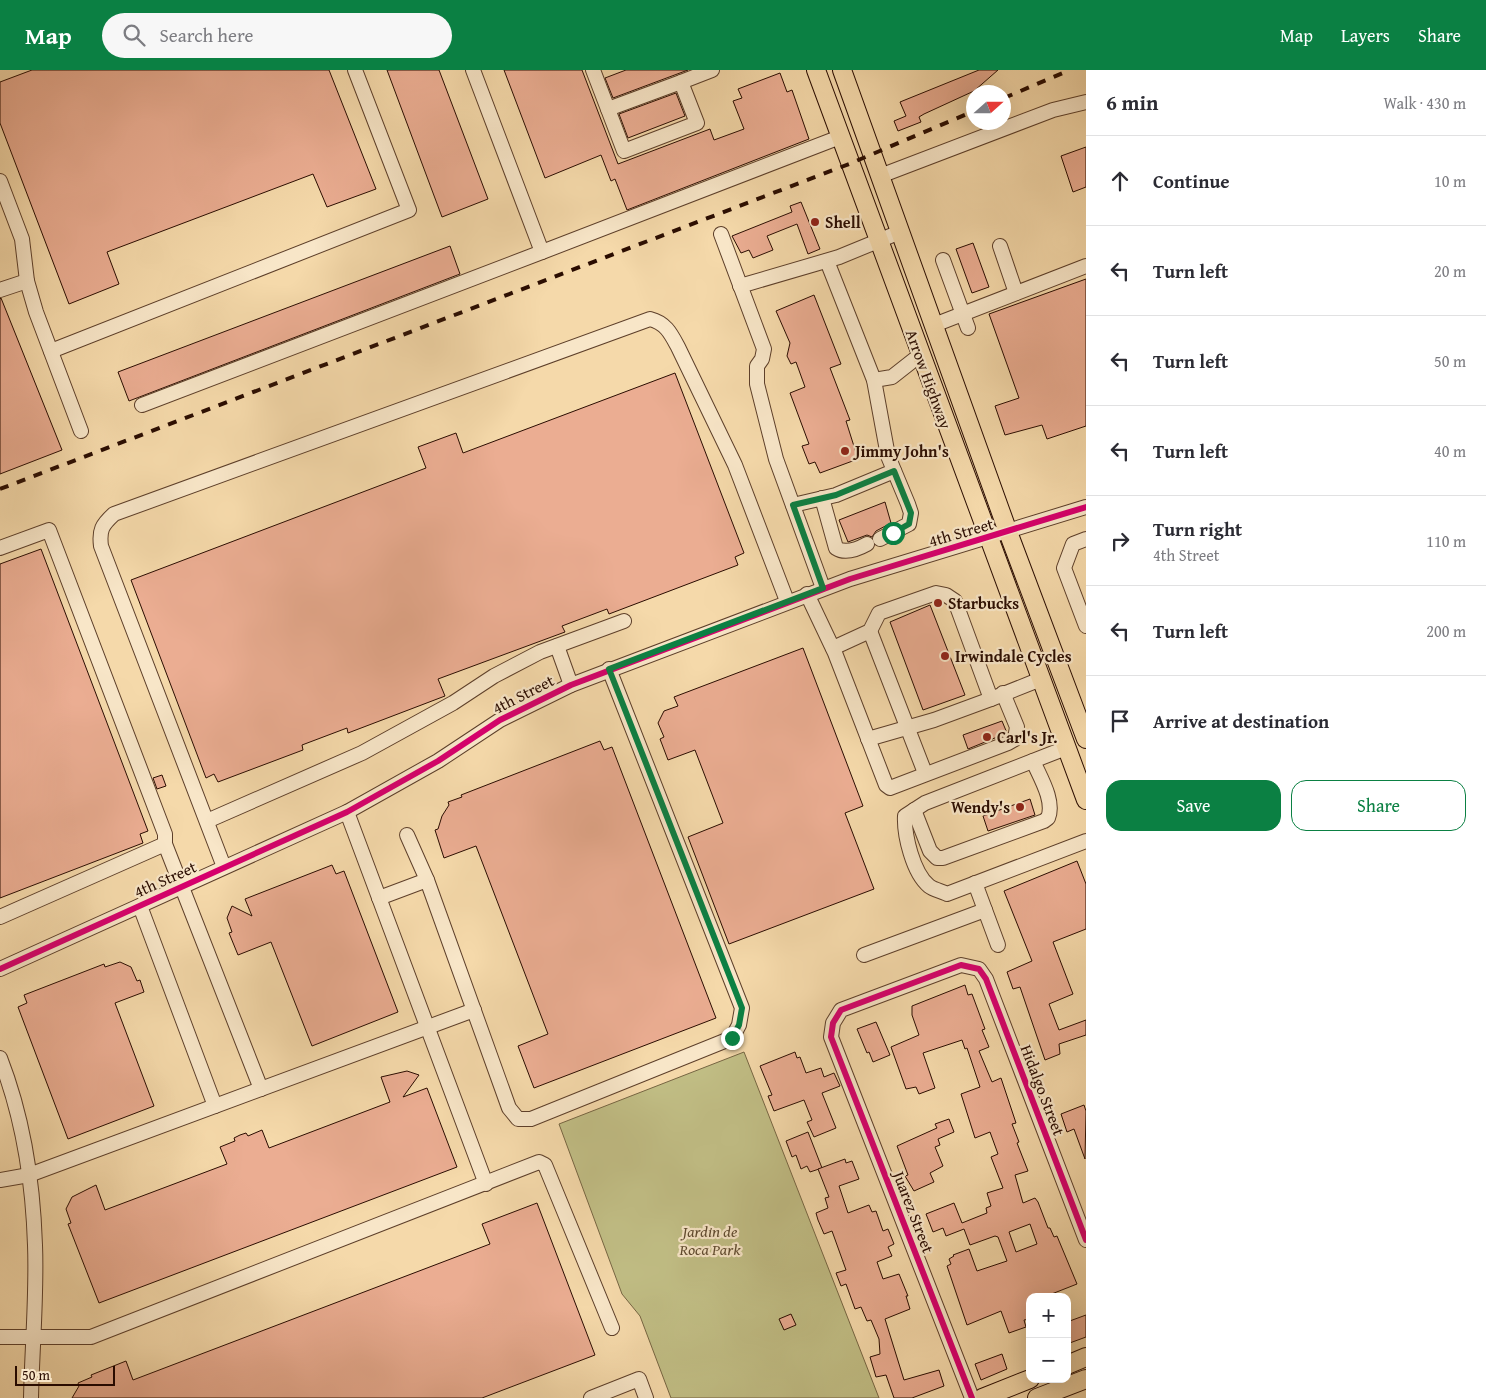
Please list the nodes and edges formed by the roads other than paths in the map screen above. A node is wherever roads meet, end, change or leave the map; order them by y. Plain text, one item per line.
1 (355, 70) edge
2 (474, 70) edge
3 (712, 70) edge
4 (816, 70) edge
5 (842, 70) edge
6 (595, 71) edge
7 (681, 82) junction
8 (1086, 102) edge
9 (608, 109) junction
10 (840, 138) junction
11 (880, 176) junction
12 (0, 181) edge
13 (900, 232) junction
14 (721, 234) dead end
15 (878, 242) junction
16 (1000, 246) dead end
17 (542, 252) junction
18 (943, 260) dead end
19 (827, 261) junction
20 (1086, 266) edge
21 (27, 281) junction
22 (740, 286) junction
23 (0, 290) edge
24 (1016, 293) junction
25 (963, 314) junction
26 (934, 325) junction
27 (968, 328) dead end
28 (51, 351) junction
29 (920, 355) junction
30 (874, 380) junction
31 (142, 405) dead end
32 (81, 431) dead end
33 (894, 471) junction
34 (822, 498) junction
35 (793, 505) junction
36 (1086, 507) edge
37 (1008, 532) junction
38 (988, 538) junction
39 (1086, 539) edge
40 (0, 548) edge
41 (823, 588) junction
42 (808, 594) junction
43 (787, 602) junction
44 (624, 620) dead end
45 (1086, 626) edge
46 (870, 631) junction
47 (557, 646) junction
48 (833, 648) junction
49 (609, 669) junction
50 (1041, 679) junction
51 (571, 685) junction
52 (997, 696) junction
53 (908, 727) junction
54 (868, 739) junction
55 (1086, 739) edge
56 (1066, 748) junction
57 (1034, 760) junction
58 (925, 774) junction
59 (1086, 800) edge
60 (914, 810) junction
61 (347, 812) junction
62 (207, 822) junction
63 (407, 835) dead end
64 (1086, 841) edge
65 (165, 844) junction
66 (224, 867) junction
67 (427, 880) junction
68 (975, 883) junction
69 (182, 886) junction
70 (379, 898) junction
71 (140, 906) junction
72 (985, 910) junction
73 (0, 917) edge
74 (998, 945) dead end
75 (864, 955) dead end
76 (0, 969) edge
77 (986, 979) joint
78 (474, 1010) junction
79 (427, 1027) junction
80 (0, 1058) edge
81 (261, 1089) junction
82 (215, 1106) junction
83 (29, 1175) junction
84 (0, 1180) edge
85 (486, 1184) junction
86 (1086, 1240) edge
87 (612, 1328) dead end
88 (0, 1337) edge
89 (32, 1339) junction
90 (1086, 1357) edge
91 (1071, 1363) edge
92 (1086, 1379) edge
93 (1026, 1381) edge
94 (31, 1398) edge
95 (591, 1398) edge
96 (646, 1398) edge
97 (972, 1398) edge
98 (982, 1398) edge
99 (1037, 1398) edge

1 - 28 street
2 - 17 street
3 - 7 street
4 - 10 main road, Arrow Highway
5 - 11 main road, Arrow Highway
6 - 9 street
7 - 9 street
7 - 9 street
8 - 11 street
10 - 15 main road, Arrow Highway
10 - 17 street
11 - 13 main road, Arrow Highway
12 - 21 street
13 - 15 street
13 - 26 main road, Arrow Highway
14 - 22 street
15 - 19 street
15 - 29 main road, Arrow Highway
16 - 24 street
17 - 31 street
18 - 25 street
19 - 22 street
19 - 30 street
20 - 24 street
21 - 23 street
21 - 28 street
22 - 35 street
24 - 25 street
25 - 26 street
25 - 27 street
26 - 37 main road, Arrow Highway
28 - 32 street
29 - 30 street
29 - 38 main road, Arrow Highway
30 - 33 street
33 - 34 street
33 - 34 street
34 - 35 street
35 - 41 street
36 - 37 street, 4th Street
37 - 38 street, 4th Street
37 - 55 main road, Arrow Highway
38 - 41 street, 4th Street
38 - 50 main road, Arrow Highway
39 - 45 street
40 - 65 street
41 - 42 street, 4th Street
42 - 43 street, 4th Street
42 - 48 street
43 - 49 street, 4th Street
43 - 62 street
44 - 47 street
46 - 48 street
46 - 52 street
46 - 53 street
47 - 51 street
47 - 62 street
48 - 54 street
49 - 51 street, 4th Street
49 - 78 street
50 - 52 street
50 - 56 main road, Arrow Highway
51 - 61 street, 4th Street
52 - 53 street
52 - 58 street
53 - 54 street
53 - 58 street
54 - 58 street
56 - 57 street
56 - 59 main road, Arrow Highway
57 - 60 street
57 - 60 street
60 - 68 street
61 - 66 street, 4th Street
61 - 70 street
62 - 66 street
63 - 67 street
64 - 68 street
65 - 69 street
65 - 73 street
66 - 69 street, 4th Street
67 - 70 street
67 - 78 street
68 - 72 street
69 - 71 street, 4th Street
69 - 81 street
70 - 79 street
71 - 76 street, 4th Street
71 - 82 street
72 - 74 street
72 - 75 street
77 - 86 street, Hidalgo Street
77 - 97 street, Juarez Street
78 - 79 street
79 - 81 street
79 - 85 street
80 - 83 street
81 - 82 street
82 - 83 street
83 - 84 street
83 - 89 street
85 - 87 street
85 - 89 street
88 - 89 street
89 - 94 street
90 - 91 main road
92 - 99 main road
93 - 98 main road
95 - 96 street

